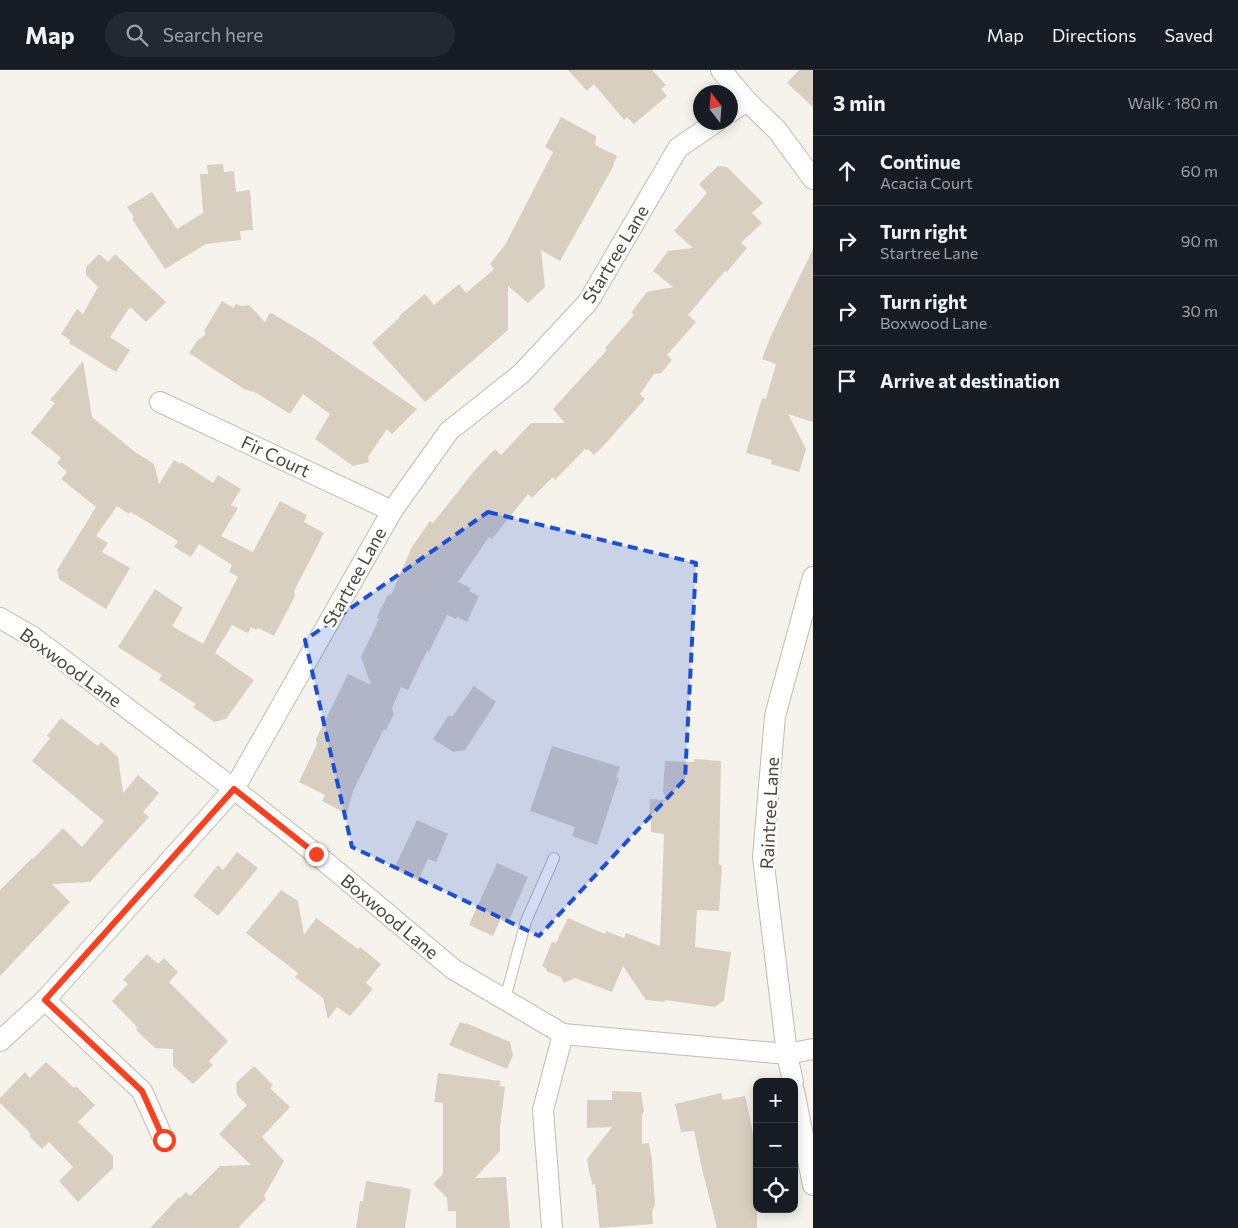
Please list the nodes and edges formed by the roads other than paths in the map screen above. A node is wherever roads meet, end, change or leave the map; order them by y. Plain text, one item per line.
1 (721, 70) edge
2 (739, 107) edge
3 (704, 130) edge
4 (813, 178) edge
5 (160, 402) dead end
6 (392, 511) junction
7 (813, 576) edge
8 (0, 618) edge
9 (234, 789) junction
10 (554, 858) dead end
11 (504, 999) junction
12 (45, 1000) junction
13 (563, 1034) junction
14 (0, 1041) edge
15 (813, 1049) edge
16 (787, 1054) junction
17 (791, 1078) edge
18 (798, 1111) edge
19 (164, 1140) dead end
20 (813, 1185) edge
21 (552, 1228) edge

1 - 2 street
2 - 4 street
3 - 6 street, Startree Lane
5 - 6 street, Fir Court
6 - 9 street, Startree Lane
7 - 16 street, Raintree Lane
8 - 9 street, Boxwood Lane
9 - 11 street, Boxwood Lane
9 - 12 street, Startree Lane
10 - 11 lane
11 - 13 street, Boxwood Lane
12 - 14 street, Startree Lane
12 - 19 street
13 - 16 street, Boxwood Lane
13 - 21 street
15 - 16 street, Boxwood Lane
16 - 17 street, Raintree Lane
18 - 20 street

